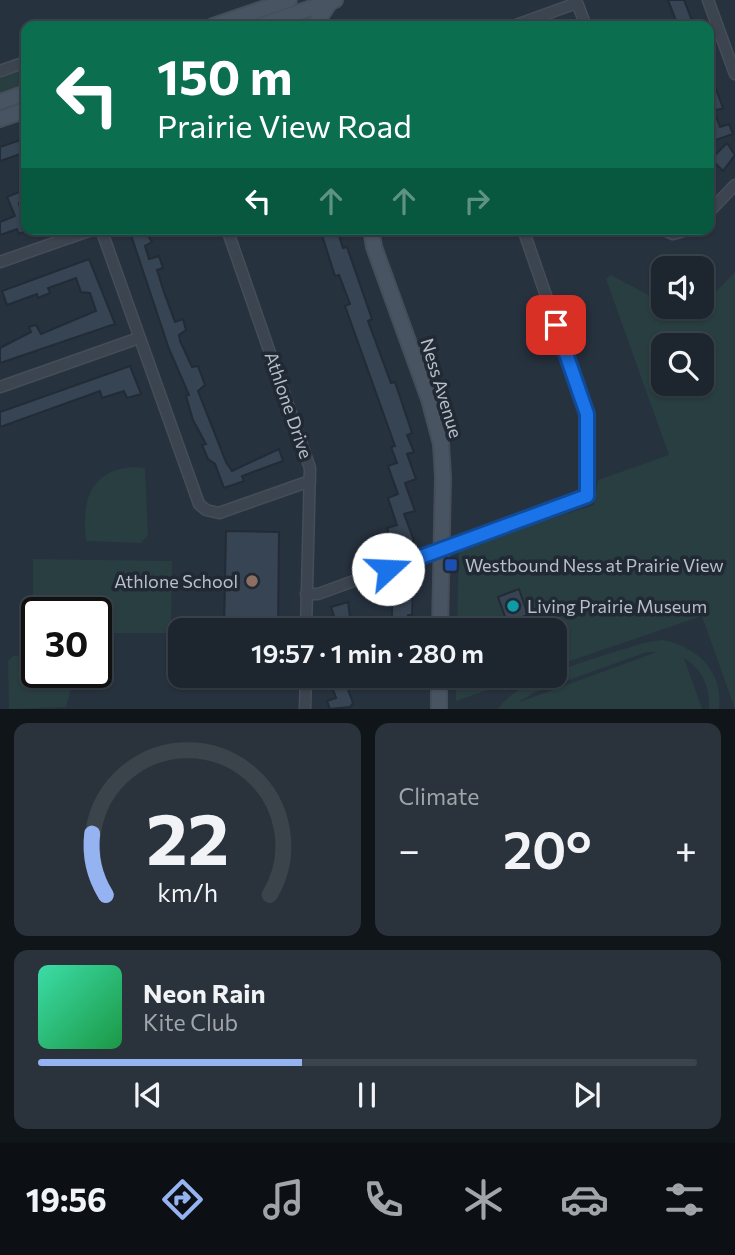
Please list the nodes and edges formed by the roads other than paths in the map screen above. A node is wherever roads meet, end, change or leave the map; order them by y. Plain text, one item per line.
1 (708, 0) edge
2 (333, 1) edge
3 (577, 2) edge
4 (255, 6) edge
5 (291, 12) edge
6 (224, 21) edge
7 (270, 21) edge
8 (318, 21) edge
9 (526, 21) edge
10 (584, 21) edge
11 (21, 64) edge
12 (0, 71) edge
13 (735, 75) edge
14 (21, 95) edge
15 (0, 102) edge
16 (21, 112) edge
17 (0, 119) edge
18 (735, 185) edge
19 (714, 207) edge
20 (77, 235) edge
21 (103, 235) edge
22 (229, 235) edge
23 (365, 235) edge
24 (372, 235) edge
25 (525, 235) edge
26 (374, 247) junction
27 (0, 262) edge
28 (139, 338) junction
29 (0, 387) edge
30 (310, 481) junction
31 (442, 549) junction
32 (306, 594) junction
33 (306, 618) edge
34 (440, 618) edge
35 (306, 688) edge
36 (439, 688) edge
37 (305, 709) edge
38 (439, 709) edge

1 - 13 street
2 - 5 main road
2 - 8 main road
3 - 9 street
3 - 10 street
4 - 5 main road
4 - 6 main road
5 - 7 main road
11 - 12 street
14 - 15 main road
16 - 17 main road
18 - 19 street
20 - 27 street
21 - 28 street
22 - 30 street, Athlone Drive
23 - 26 main road, Ness Avenue
24 - 26 main road, Ness Avenue
25 - 31 street
26 - 31 main road, Ness Avenue
28 - 29 street
28 - 30 street
30 - 32 street, Athlone Drive
31 - 32 street
31 - 34 main road, Ness Avenue
32 - 33 street, Athlone Drive
35 - 37 street
36 - 38 main road

